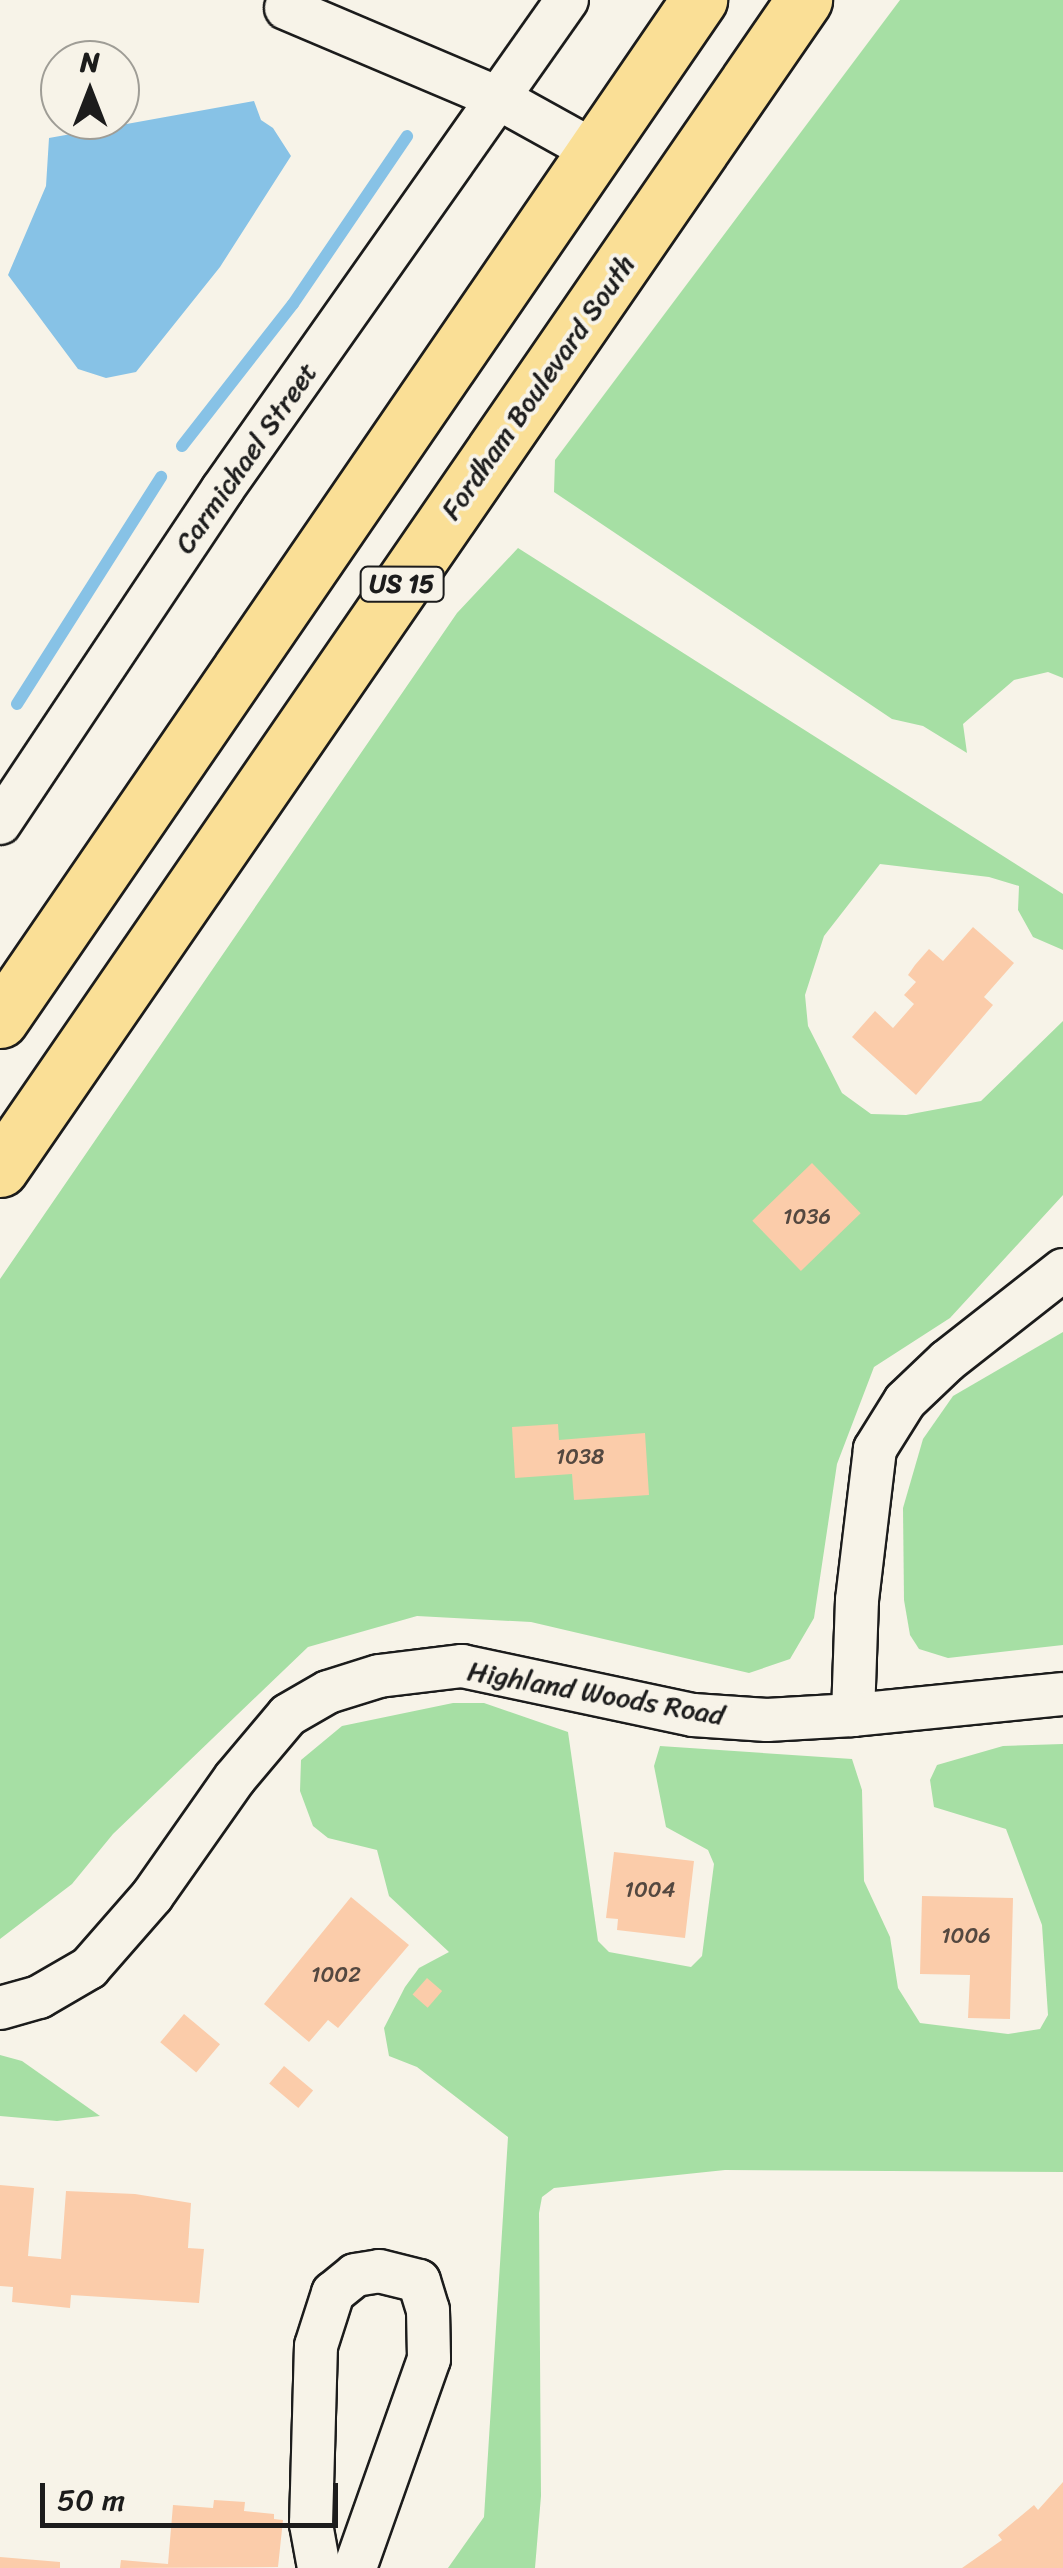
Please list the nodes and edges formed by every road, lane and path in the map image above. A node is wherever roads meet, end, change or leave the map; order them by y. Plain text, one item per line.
1 (567, 0) edge
2 (699, 0) edge
3 (804, 0) edge
4 (286, 8) dead end
5 (500, 99) junction
6 (592, 150) junction
7 (0, 822) edge
8 (0, 1020) edge
9 (0, 1169) edge
10 (1063, 1270) edge
11 (1063, 1694) edge
12 (853, 1715) junction
13 (0, 2008) edge
14 (319, 2568) edge
15 (354, 2568) edge

1 - 5 street, Carmichael Street
2 - 6 highway, US 15
3 - 9 highway, Fordham Boulevard South / US 15
4 - 5 street
5 - 6 street
5 - 7 street, Carmichael Street
6 - 8 highway, US 15
10 - 12 street
11 - 12 street, Highland Woods Road
12 - 13 street, Highland Woods Road
14 - 15 street

